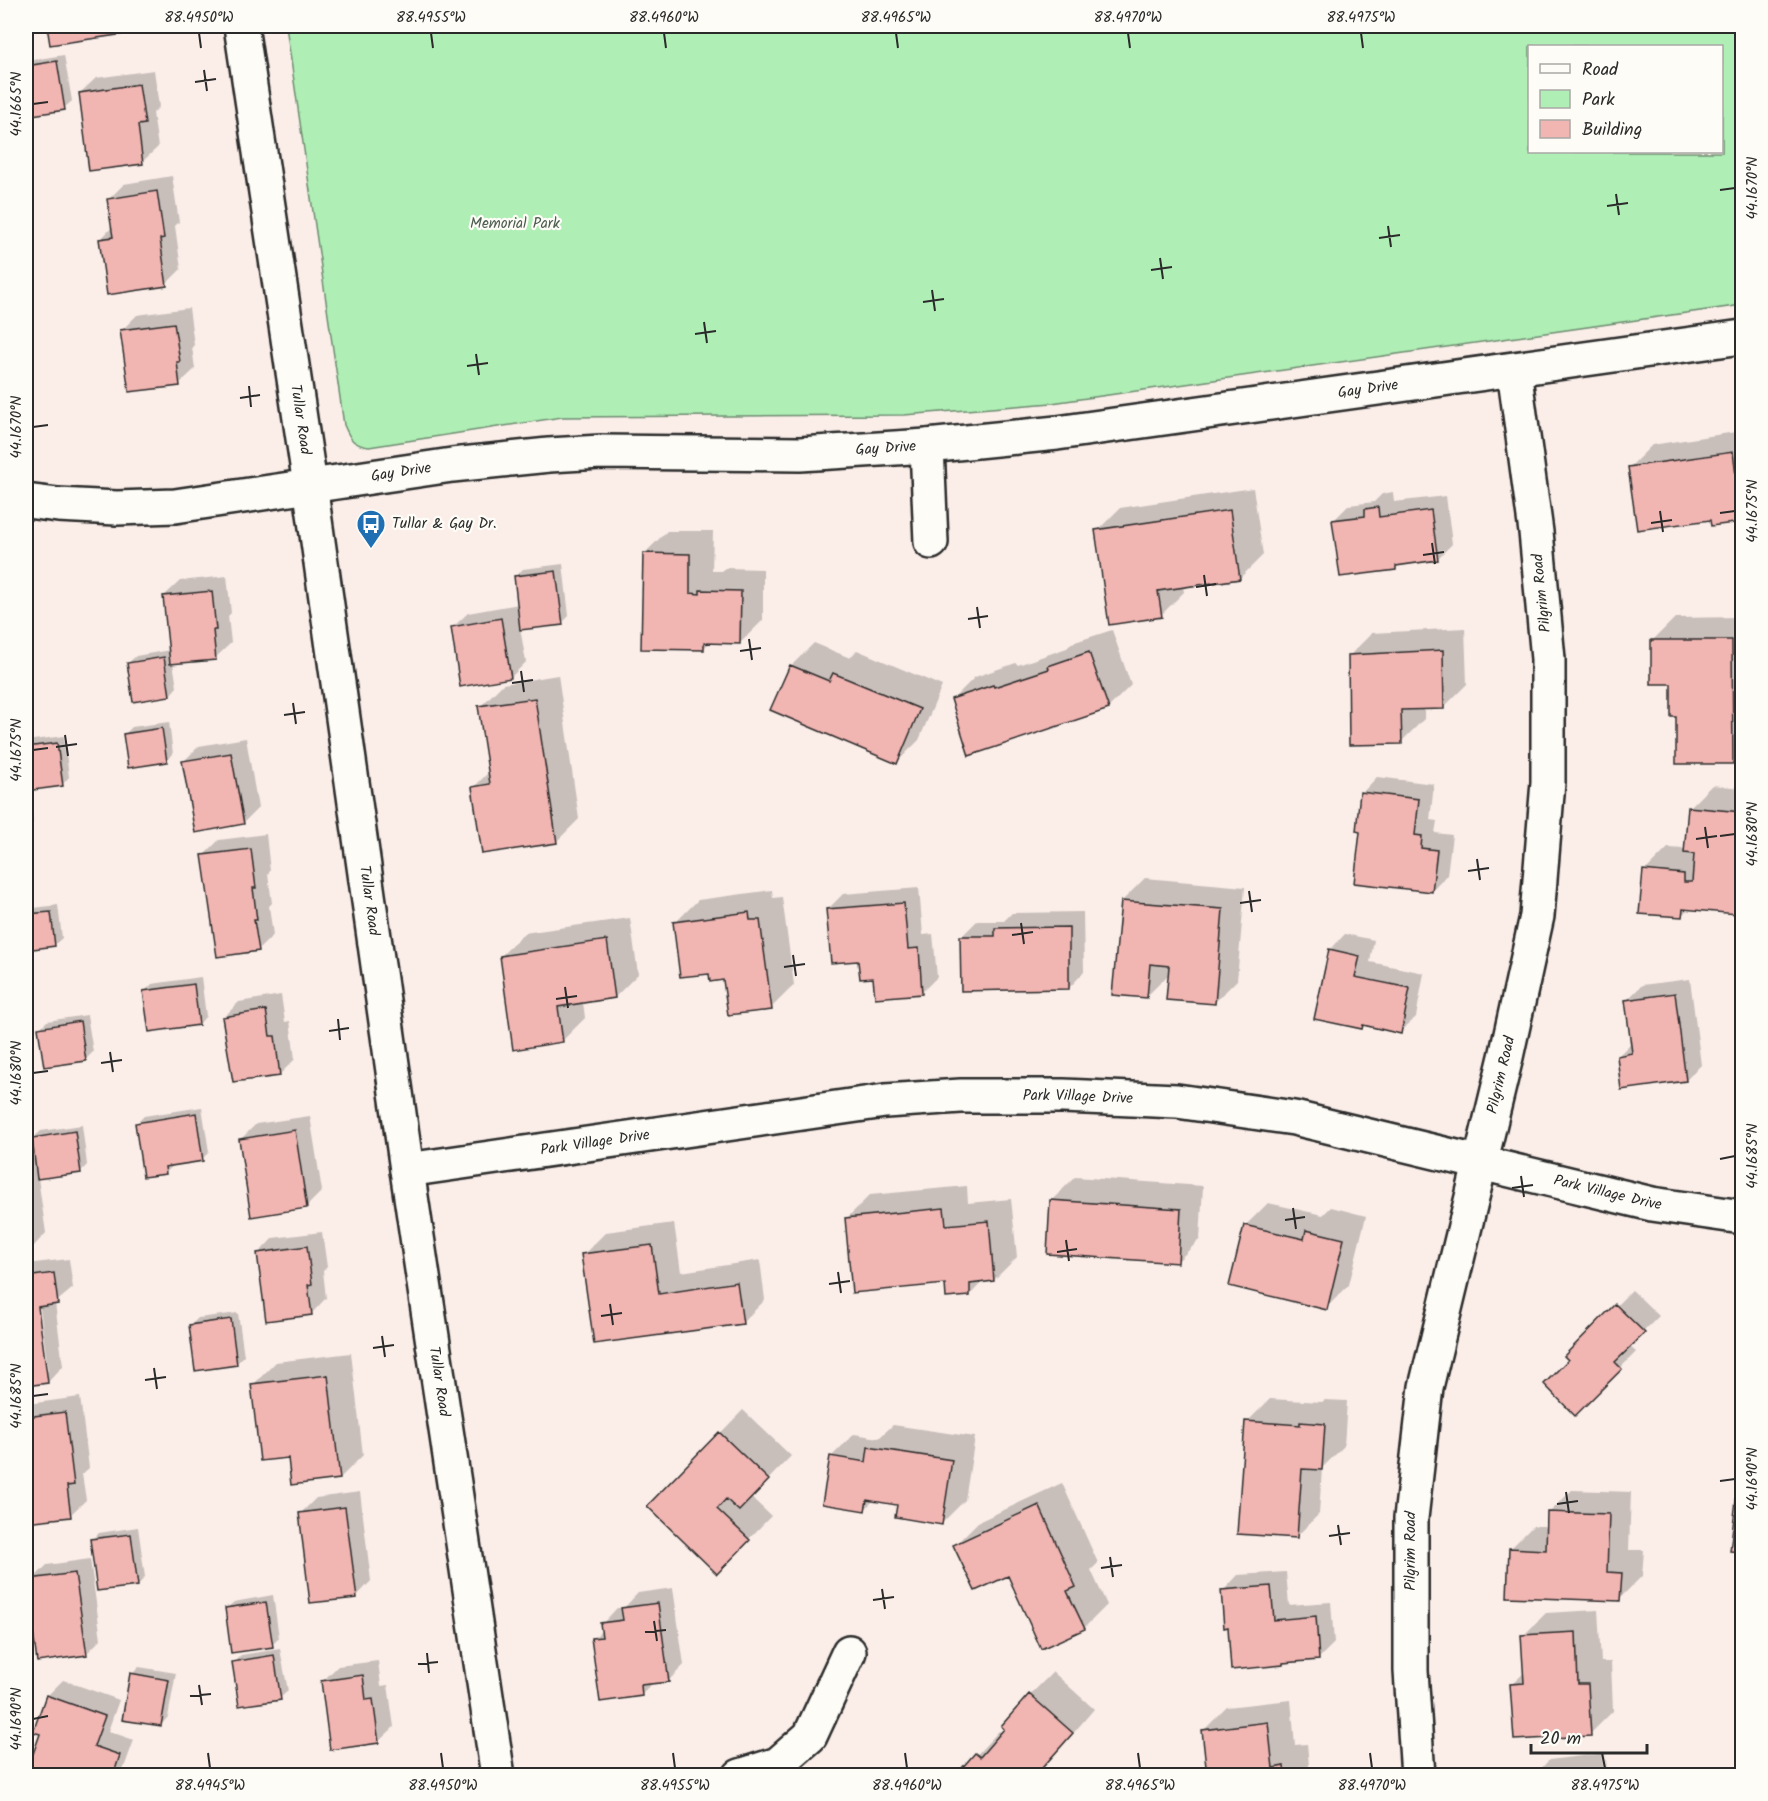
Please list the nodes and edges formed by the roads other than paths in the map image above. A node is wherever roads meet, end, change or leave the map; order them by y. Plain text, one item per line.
1 (242, 26) edge
2 (1743, 337) edge
3 (1514, 370) junction
4 (927, 446) junction
5 (310, 485) junction
6 (26, 501) edge
7 (931, 542) dead end
8 (1479, 1163) junction
9 (407, 1170) junction
10 (1743, 1217) edge
11 (849, 1652) dead end
12 (498, 1776) edge
13 (740, 1776) edge
14 (1418, 1776) edge

1 - 5 street, Tullar Road
2 - 3 street, Gay Drive
3 - 4 street, Gay Drive
3 - 8 street, Pilgrim Road
4 - 5 street, Gay Drive
4 - 7 street
5 - 6 street, Gay Drive
5 - 9 street, Tullar Road
8 - 9 street, Park Village Drive
8 - 10 street, Park Village Drive
8 - 14 street, Pilgrim Road
9 - 12 street, Tullar Road
11 - 13 street

